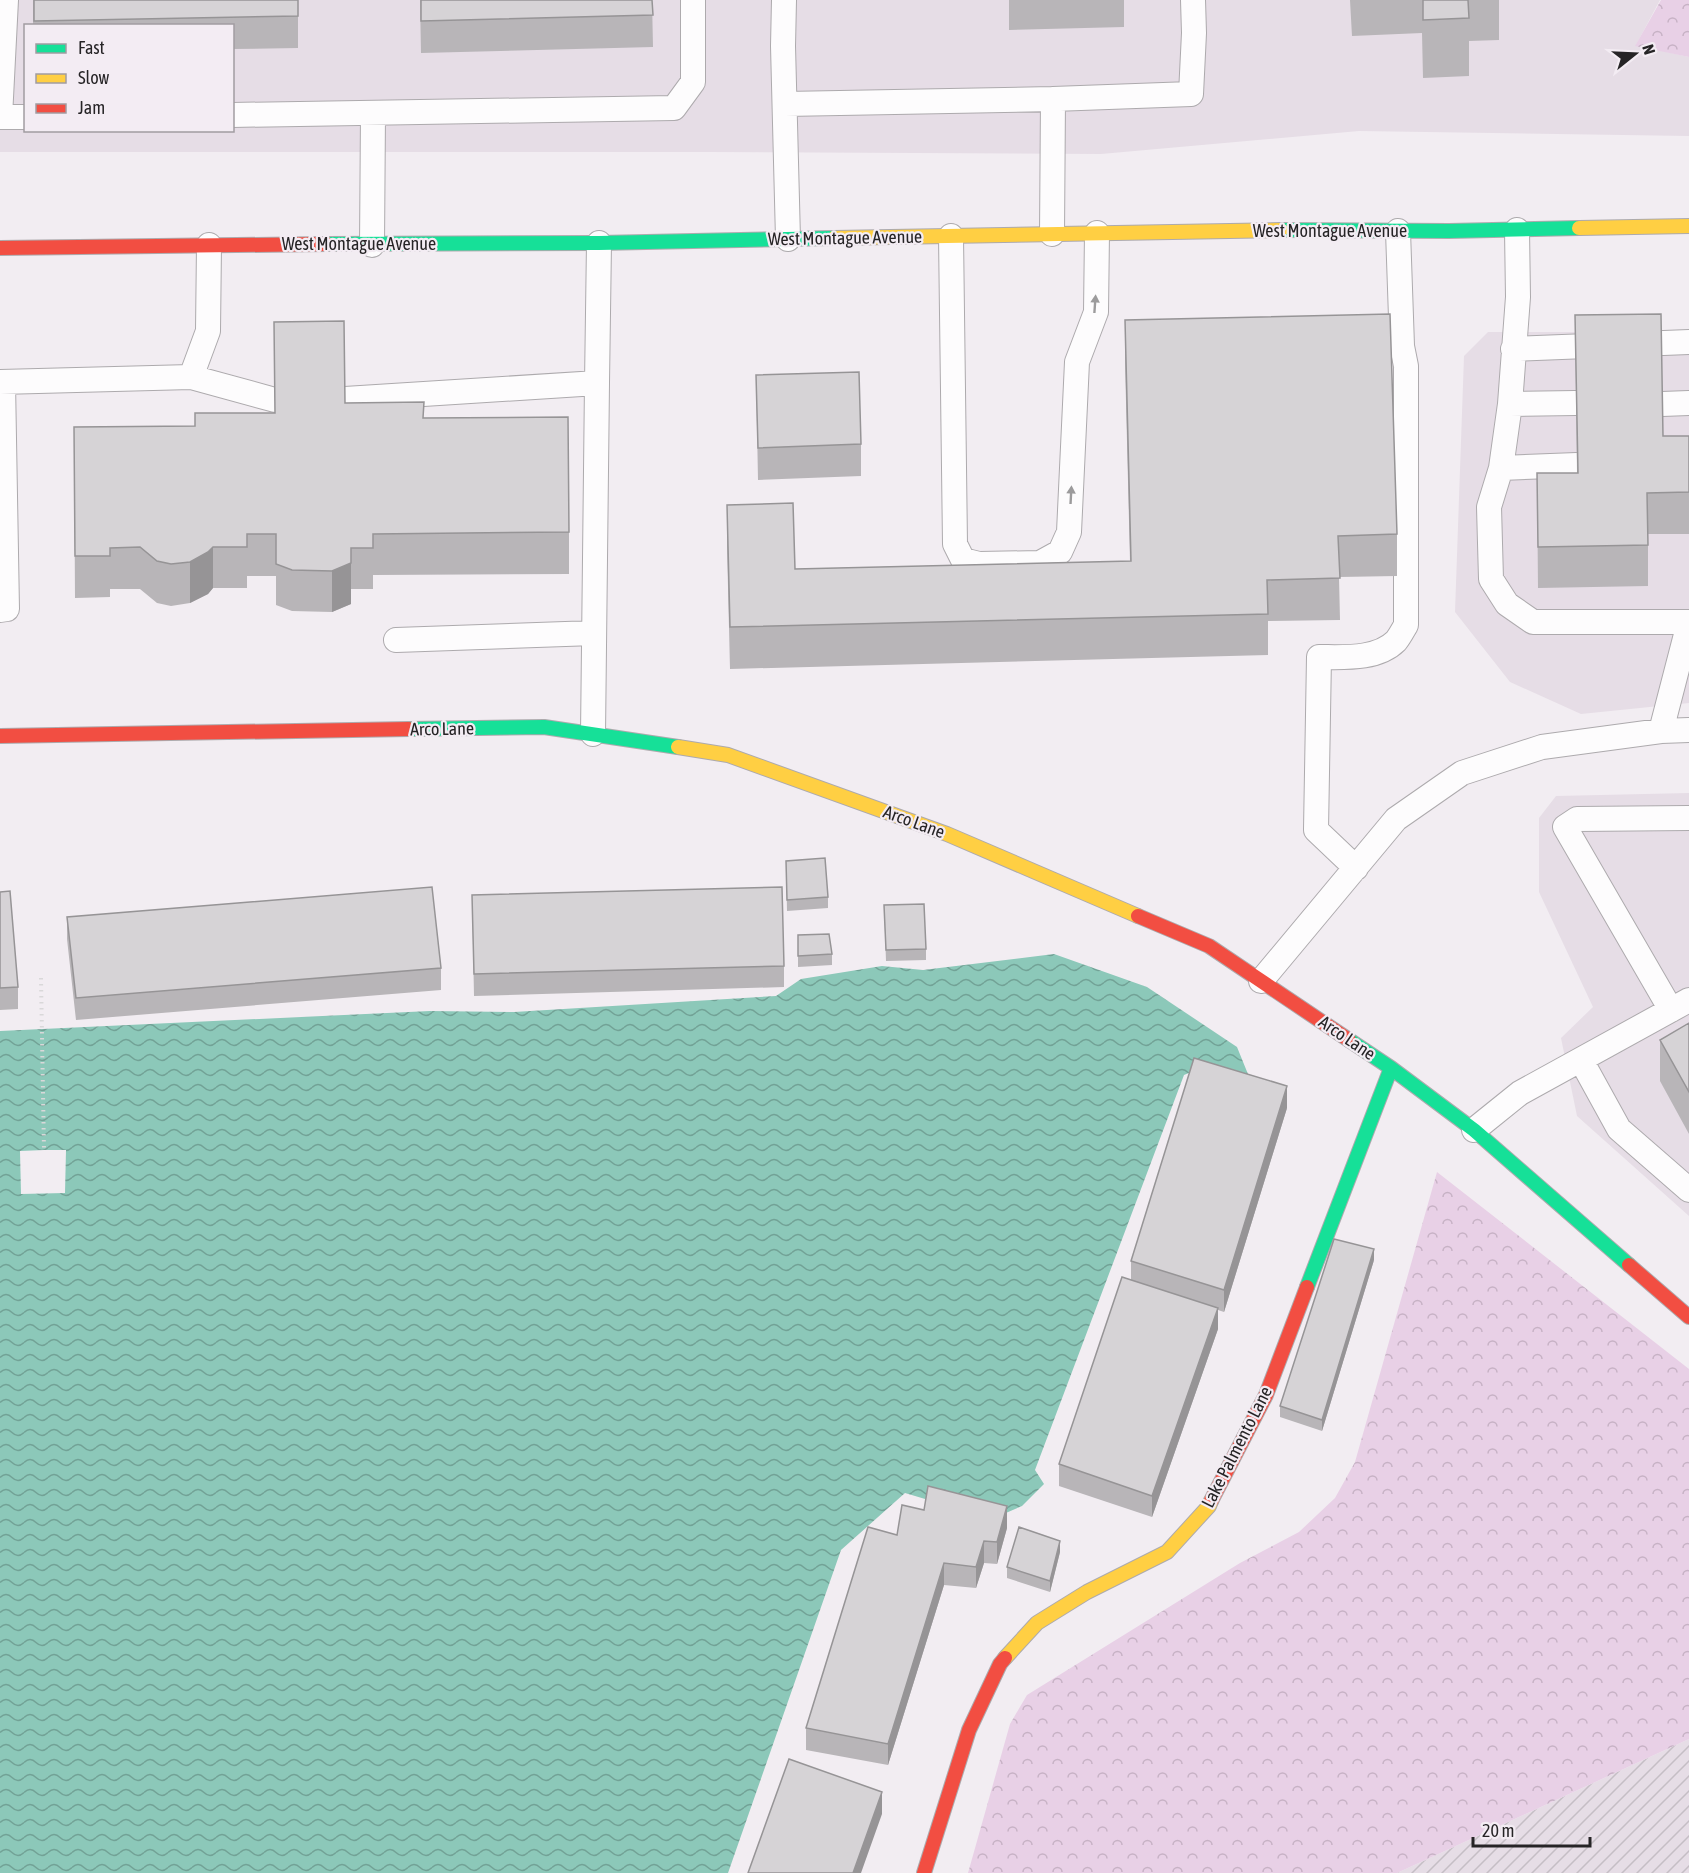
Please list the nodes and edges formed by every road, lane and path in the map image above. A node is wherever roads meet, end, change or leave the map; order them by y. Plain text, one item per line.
1 (693, 0) edge
2 (784, 0) edge
3 (1193, 0) edge
4 (4, 1) edge
5 (1053, 99) junction
6 (785, 104) junction
7 (372, 114) junction
8 (234, 115) edge
9 (24, 117) edge
10 (1689, 226) edge
11 (1516, 230) junction
12 (1398, 231) junction
13 (1097, 233) junction
14 (1052, 234) junction
15 (951, 236) junction
16 (788, 239) junction
17 (598, 243) junction
18 (209, 245) junction
19 (372, 245) junction
20 (0, 248) edge
21 (1689, 342) edge
22 (1513, 349) junction
23 (191, 377) junction
24 (2, 382) edge
25 (597, 382) junction
26 (345, 399) edge
27 (275, 400) edge
28 (1576, 403) edge
29 (1510, 404) junction
30 (1662, 404) edge
31 (1689, 404) edge
32 (1577, 465) edge
33 (1501, 468) junction
34 (0, 610) edge
35 (1689, 623) edge
36 (594, 633) junction
37 (396, 640) dead end
38 (1689, 730) edge
39 (1661, 731) junction
40 (593, 734) junction
41 (0, 736) edge
42 (1689, 818) edge
43 (1356, 868) junction
44 (41, 978) dead end
45 (1261, 981) junction
46 (1680, 1005) edge
47 (1581, 1060) junction
48 (1391, 1068) junction
49 (1474, 1130) junction
50 (44, 1150) dead end
51 (1689, 1190) edge
52 (1689, 1317) edge
53 (924, 1873) edge

1 - 7 lane
2 - 6 lane
3 - 5 lane
4 - 9 lane
5 - 6 lane
5 - 14 lane
6 - 16 lane
7 - 8 lane
7 - 19 lane
10 - 11 street, West Montague Avenue
11 - 12 street, West Montague Avenue
11 - 22 lane
12 - 13 street, West Montague Avenue
12 - 43 lane
13 - 14 street, West Montague Avenue
15 -> 13 lane
14 - 15 street, West Montague Avenue
15 - 16 street, West Montague Avenue
16 - 17 street, West Montague Avenue
17 - 19 street, West Montague Avenue
17 - 25 lane
18 - 19 street, West Montague Avenue
18 - 20 street, West Montague Avenue
18 - 23 lane
21 - 22 lane
22 - 29 lane
23 - 24 lane
23 - 27 lane
24 - 34 lane
25 - 26 lane
25 - 36 lane
28 - 29 lane
29 - 33 lane
30 - 31 lane
32 - 33 lane
33 - 35 lane
35 - 39 lane
36 - 37 lane
36 - 40 lane
38 - 39 lane
39 - 43 lane
40 - 41 street, Arco Lane
40 - 45 street, Arco Lane
42 - 46 lane
43 - 45 lane
44 - 50 path
45 - 48 street, Arco Lane
46 - 47 lane
47 - 49 lane
47 - 51 lane
48 - 49 street, Arco Lane
48 - 53 street, Lake Palmento Lane
49 - 52 street, Arco Lane

